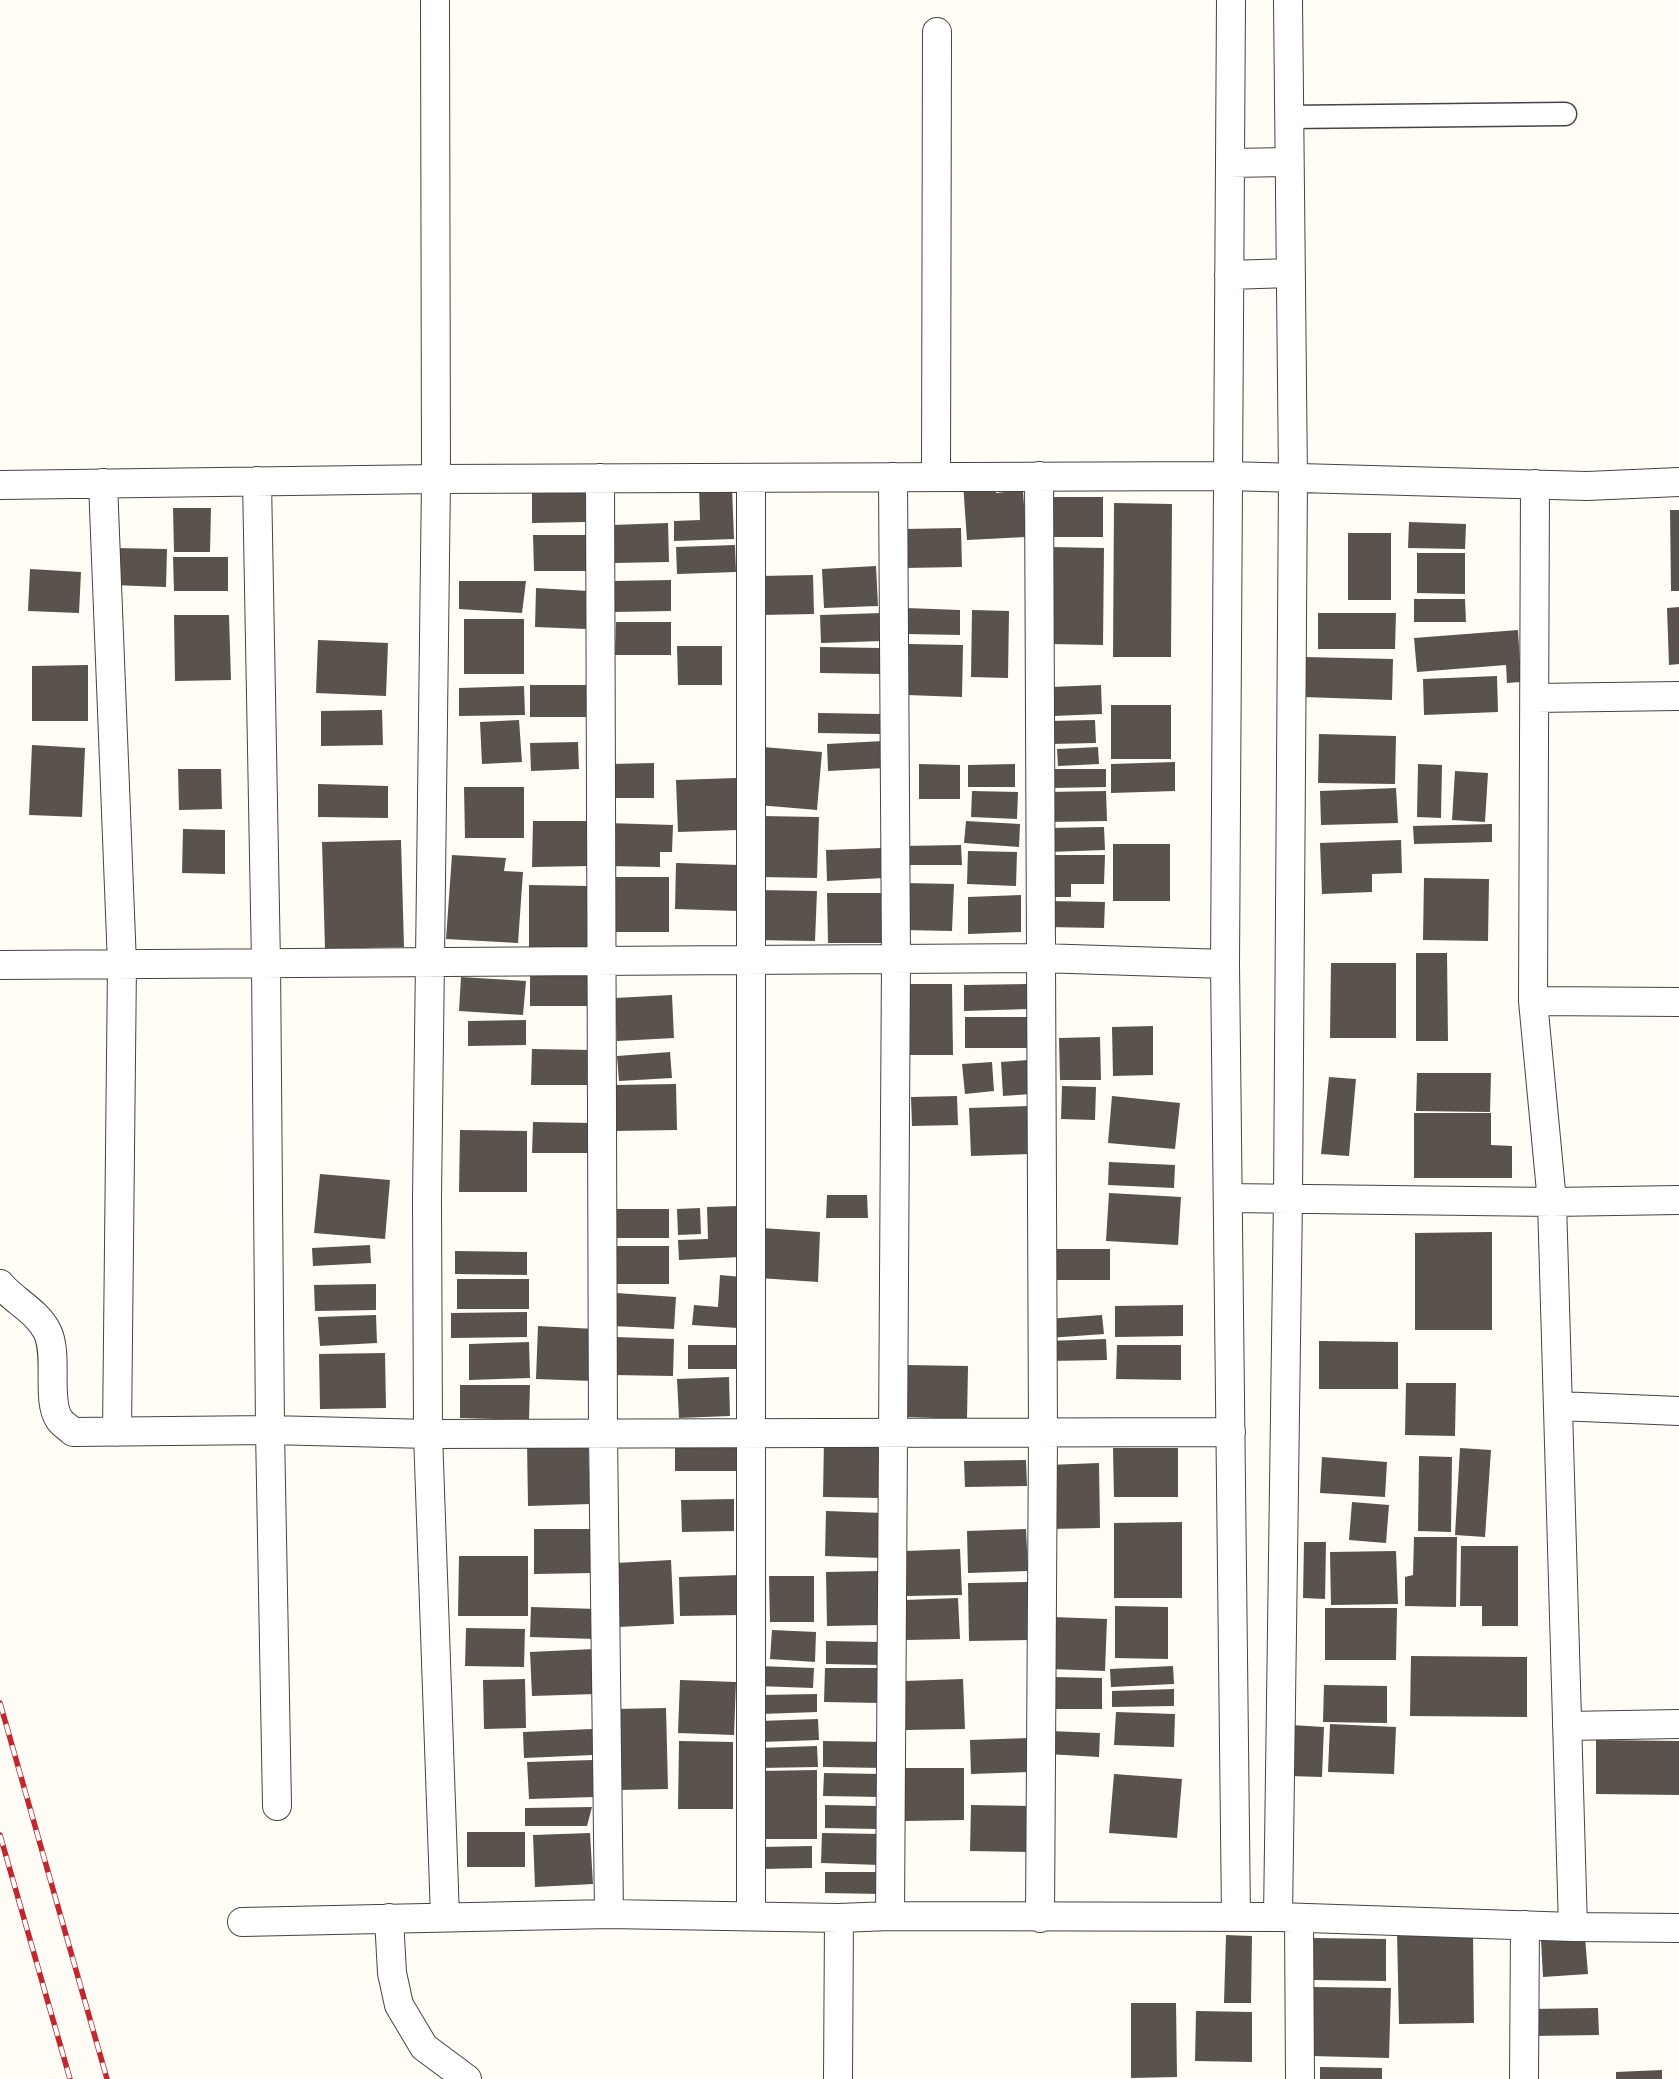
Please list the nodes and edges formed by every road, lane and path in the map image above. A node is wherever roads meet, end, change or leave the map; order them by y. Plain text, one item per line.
1 (435, 0) edge
2 (1231, 0) edge
3 (1288, 0) edge
4 (937, 32) dead end
5 (1565, 114) dead end
6 (1289, 117) junction
7 (1289, 162) junction
8 (1230, 163) junction
9 (1290, 273) junction
10 (1229, 275) junction
11 (1039, 476) junction
12 (1227, 476) junction
13 (893, 477) junction
14 (936, 477) junction
15 (600, 478) junction
16 (751, 478) junction
17 (1293, 478) junction
18 (436, 479) junction
19 (257, 481) junction
20 (1679, 482) edge
21 (103, 483) junction
22 (1535, 484) junction
23 (0, 485) edge
24 (1679, 696) edge
25 (1534, 698) junction
26 (896, 958) junction
27 (1040, 958) junction
28 (750, 959) junction
29 (601, 960) junction
30 (430, 961) junction
31 (266, 963) junction
32 (122, 964) junction
33 (1225, 964) junction
34 (0, 965) edge
35 (1533, 1001) junction
36 (1679, 1002) edge
37 (1228, 1198) junction
38 (1288, 1198) junction
39 (1679, 1200) edge
40 (1552, 1202) junction
41 (0, 1284) edge
42 (1558, 1406) junction
43 (1679, 1411) edge
44 (270, 1430) junction
45 (117, 1432) junction
46 (1231, 1432) junction
47 (893, 1433) junction
48 (1043, 1433) junction
49 (428, 1434) junction
50 (603, 1434) junction
51 (752, 1434) junction
52 (1679, 1724) edge
53 (1567, 1726) junction
54 (277, 1806) dead end
55 (610, 1914) junction
56 (751, 1915) junction
57 (890, 1916) junction
58 (445, 1917) junction
59 (1236, 1917) junction
60 (389, 1918) junction
61 (839, 1918) junction
62 (1040, 1918) junction
63 (1288, 1918) junction
64 (242, 1922) dead end
65 (1524, 1925) junction
66 (1573, 1927) junction
67 (1679, 1928) edge
68 (468, 2079) edge
69 (838, 2079) edge
70 (1300, 2079) edge
71 (1524, 2079) edge

1 - 18 street
2 - 8 street
3 - 6 street
4 - 14 street
5 - 6 lane
6 - 7 street
7 - 8 street
7 - 9 street
8 - 10 street
9 - 10 street
9 - 17 street
10 - 12 street
11 - 12 street
11 - 14 street
11 - 27 street
12 - 17 street
12 - 33 street
13 - 14 street
13 - 16 street
13 - 26 street
15 - 16 street
15 - 18 street
15 - 29 street
16 - 28 street
17 - 22 street
17 - 38 street
18 - 19 street
18 - 30 street
19 - 21 street
19 - 31 street
20 - 22 street
21 - 23 street
21 - 32 street
22 - 25 street
24 - 25 street
25 - 35 street
26 - 27 street
26 - 28 street
26 - 47 street
27 - 33 street
27 - 48 street
28 - 29 street
28 - 51 street
29 - 30 street
29 - 50 street
30 - 31 street
30 - 49 street
31 - 32 street
31 - 44 street
32 - 34 street
32 - 45 street
33 - 37 street
35 - 36 street
35 - 40 street
37 - 38 street
37 - 46 street
38 - 40 street
38 - 63 street
39 - 40 street
40 - 42 street
41 - 45 street
42 - 43 street
42 - 53 street
44 - 45 street
44 - 49 street
44 - 54 street
46 - 48 street
46 - 59 street
47 - 48 street
47 - 51 street
47 - 57 street
48 - 62 street
49 - 50 street
49 - 58 street
50 - 51 street
50 - 55 street
51 - 56 street
52 - 53 street
53 - 66 street
55 - 56 street
55 - 58 street
56 - 61 street
57 - 61 street
57 - 62 street
58 - 60 street
59 - 62 street
59 - 63 street
60 - 64 street
60 - 68 street
61 - 69 street
63 - 65 street
63 - 70 street
65 - 66 street
65 - 71 street
66 - 67 street

